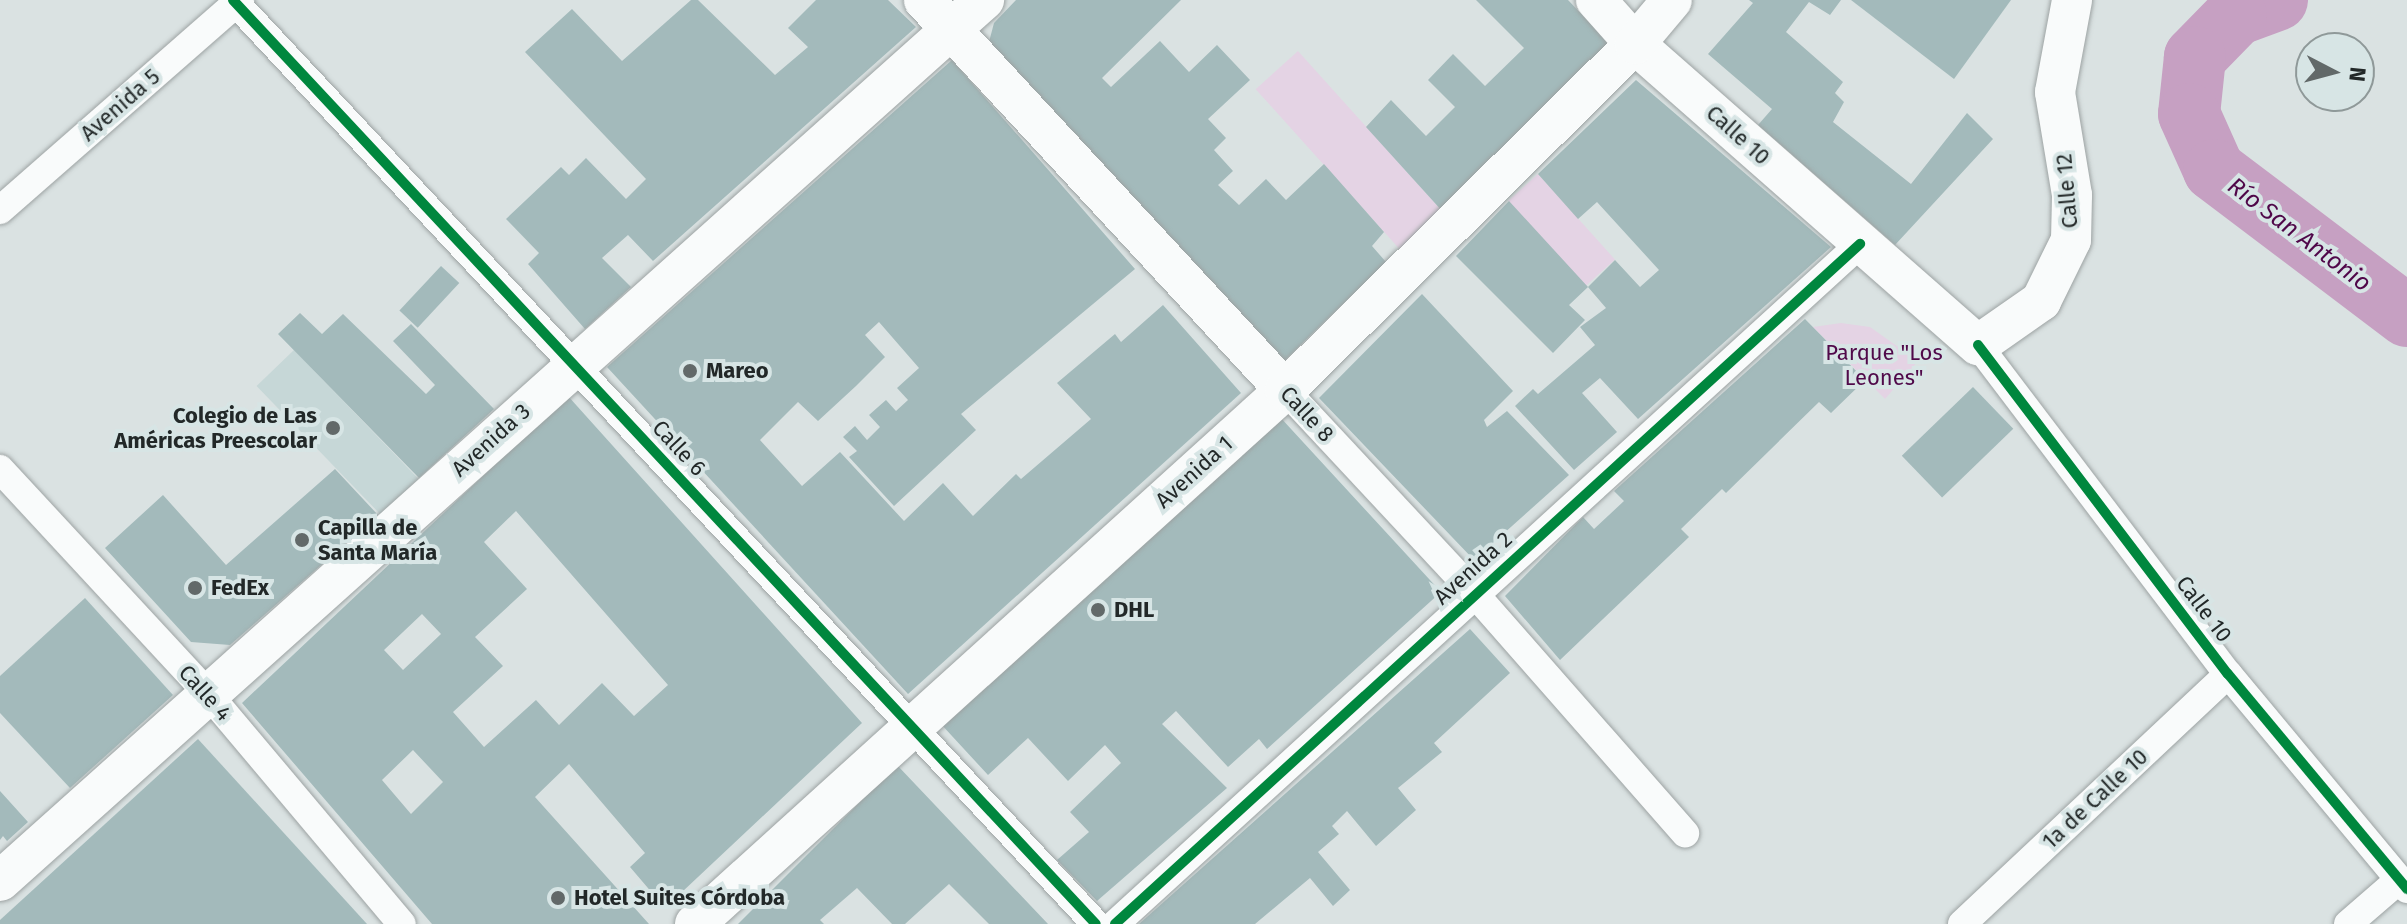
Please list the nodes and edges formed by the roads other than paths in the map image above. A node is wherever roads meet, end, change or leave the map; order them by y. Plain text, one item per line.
1 (924, 0) edge
2 (984, 0) edge
3 (1596, 0) edge
4 (1672, 0) edge
5 (2072, 0) edge
6 (236, 1) edge
7 (954, 30) junction
8 (1635, 44) junction
9 (0, 210) edge
10 (1860, 244) junction
11 (1978, 345) junction
12 (573, 366) junction
13 (1285, 390) junction
14 (0, 469) edge
15 (1474, 593) junction
16 (2228, 674) junction
17 (209, 695) junction
18 (911, 725) junction
19 (1685, 833) dead end
20 (0, 881) edge
21 (2403, 885) edge
22 (402, 924) edge
23 (695, 924) edge
24 (1096, 924) edge
25 (1115, 924) edge
26 (1962, 924) edge
27 (2348, 924) edge

1 - 7 main road, Calle 8
2 - 7 main road, Avenida 3
3 - 8 main road, Calle 10
4 - 8 main road, Avenida 1
5 - 11 main road, Calle 12
6 - 9 street, Avenida 5
6 - 12 street, Calle 6
7 - 12 main road, Avenida 3
7 - 13 main road, Calle 8
8 - 10 main road, Calle 10
8 - 13 main road, Avenida 1
10 - 11 main road, Calle 10
10 - 15 street, Avenida 2
11 - 16 street, Calle 10
12 - 17 main road, Avenida 3
12 - 18 street, Calle 6
13 - 15 street, Calle 8
13 - 18 main road, Avenida 1
14 - 17 street, Calle 4
15 - 19 street, Calle 8
15 - 25 street, Avenida 2
16 - 21 street, Calle 10
16 - 26 street, 1a de Calle 10
17 - 20 main road, Avenida 3
17 - 22 street, Calle 4
18 - 23 main road, Avenida 1
18 - 24 street, Calle 6
21 - 27 street

